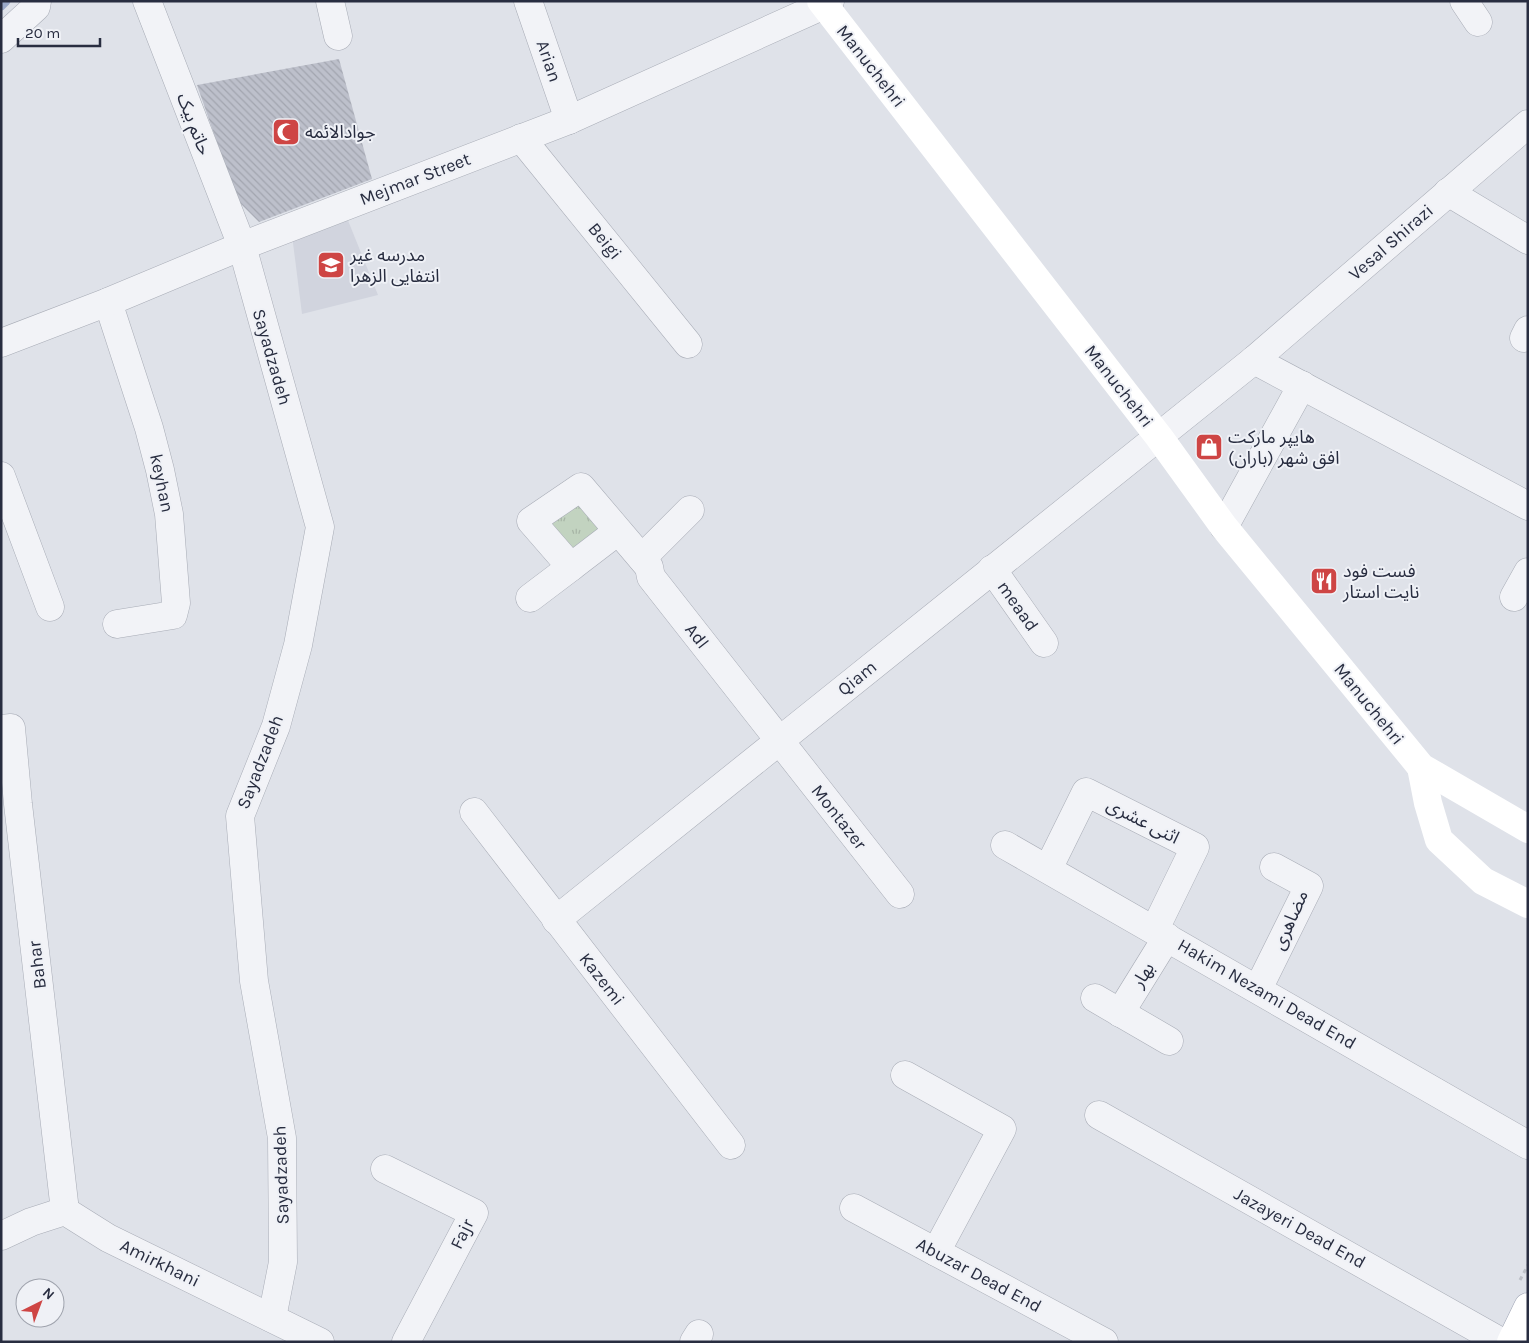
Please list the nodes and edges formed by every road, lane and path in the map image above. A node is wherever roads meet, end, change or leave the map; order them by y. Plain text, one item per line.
1 (37, 1) edge
2 (147, 1) edge
3 (330, 1) edge
4 (528, 1) edge
5 (825, 3) edge
6 (338, 36) dead end
7 (1, 39) edge
8 (569, 120) junction
9 (1528, 124) edge
10 (521, 138) junction
11 (1448, 192) junction
12 (1528, 240) edge
13 (242, 246) junction
14 (108, 302) junction
15 (1, 343) edge
16 (688, 344) dead end
17 (1254, 360) junction
18 (1302, 385) junction
19 (1159, 437) junction
20 (1, 476) edge
21 (1528, 506) edge
22 (690, 510) dead end
23 (1224, 527) junction
24 (618, 530) junction
25 (642, 558) junction
26 (570, 567) junction
27 (992, 569) junction
28 (1528, 572) edge
29 (1514, 597) dead end
30 (530, 598) dead end
31 (50, 607) dead end
32 (117, 624) dead end
33 (1044, 643) dead end
34 (1, 729) edge
35 (779, 740) junction
36 (1421, 767) junction
37 (474, 812) dead end
38 (1528, 829) edge
39 (1005, 845) dead end
40 (1274, 867) dead end
41 (1048, 869) junction
42 (900, 894) dead end
43 (1528, 904) edge
44 (556, 920) junction
45 (1161, 933) junction
46 (1258, 989) junction
47 (1095, 998) dead end
48 (1120, 1013) junction
49 (1169, 1040) dead end
50 (905, 1075) dead end
51 (1099, 1115) dead end
52 (1528, 1144) edge
53 (731, 1145) dead end
54 (385, 1169) dead end
55 (854, 1208) dead end
56 (65, 1211) junction
57 (1, 1236) edge
58 (936, 1252) junction
59 (1528, 1307) edge
60 (272, 1318) junction
61 (320, 1342) edge
62 (406, 1342) edge
63 (1104, 1342) edge
64 (1501, 1342) edge
65 (1510, 1342) edge

1 - 7 street
2 - 13 street, حاتم بیک
3 - 6 street
4 - 8 street, Arian
5 - 8 street, Mejmar Street
5 - 19 main road, Manuchehri
8 - 10 street, Mejmar Street
9 - 11 street, Vesal Shirazi
10 - 13 street, Mejmar Street
10 - 16 street, Beigi
11 - 12 street
11 - 17 street, Vesal Shirazi
13 - 14 street, Mejmar Street
13 - 60 street, Sayadzadeh
14 - 15 street, Mejmar Street
14 - 32 street, keyhan
17 - 18 street
17 - 19 street, Vesal Shirazi
18 - 21 street
18 - 23 street
19 - 23 main road, Manuchehri
19 - 27 street, Qiam
20 - 31 street
22 - 25 street
23 - 36 main road, Manuchehri
24 - 25 street, Adl
24 - 26 street
24 - 26 street, Adl
25 - 35 street, Adl
26 - 30 street
27 - 33 street, meaad
27 - 35 street, Qiam
28 - 29 street
34 - 56 street, Bahar
35 - 42 street, Montazer
35 - 44 street, Qiam
36 - 38 main road
36 - 43 main road
37 - 44 street, Kazemi
39 - 41 street, Hakim Nezami Dead End
40 - 46 street, مضاهری
41 - 45 street, Hakim Nezami Dead End
41 - 45 street, اثنی عشری
44 - 53 street, Kazemi
45 - 46 street, Hakim Nezami Dead End
45 - 48 street, بهار
46 - 52 street, Hakim Nezami Dead End
47 - 48 street
48 - 49 street
50 - 58 street
51 - 64 street, Jazayeri Dead End
54 - 62 street, Fajr
55 - 58 street, Abuzar Dead End
56 - 57 street
56 - 60 street, Amirkhani
58 - 63 street, Abuzar Dead End
59 - 65 main road
60 - 61 street, Amirkhani

